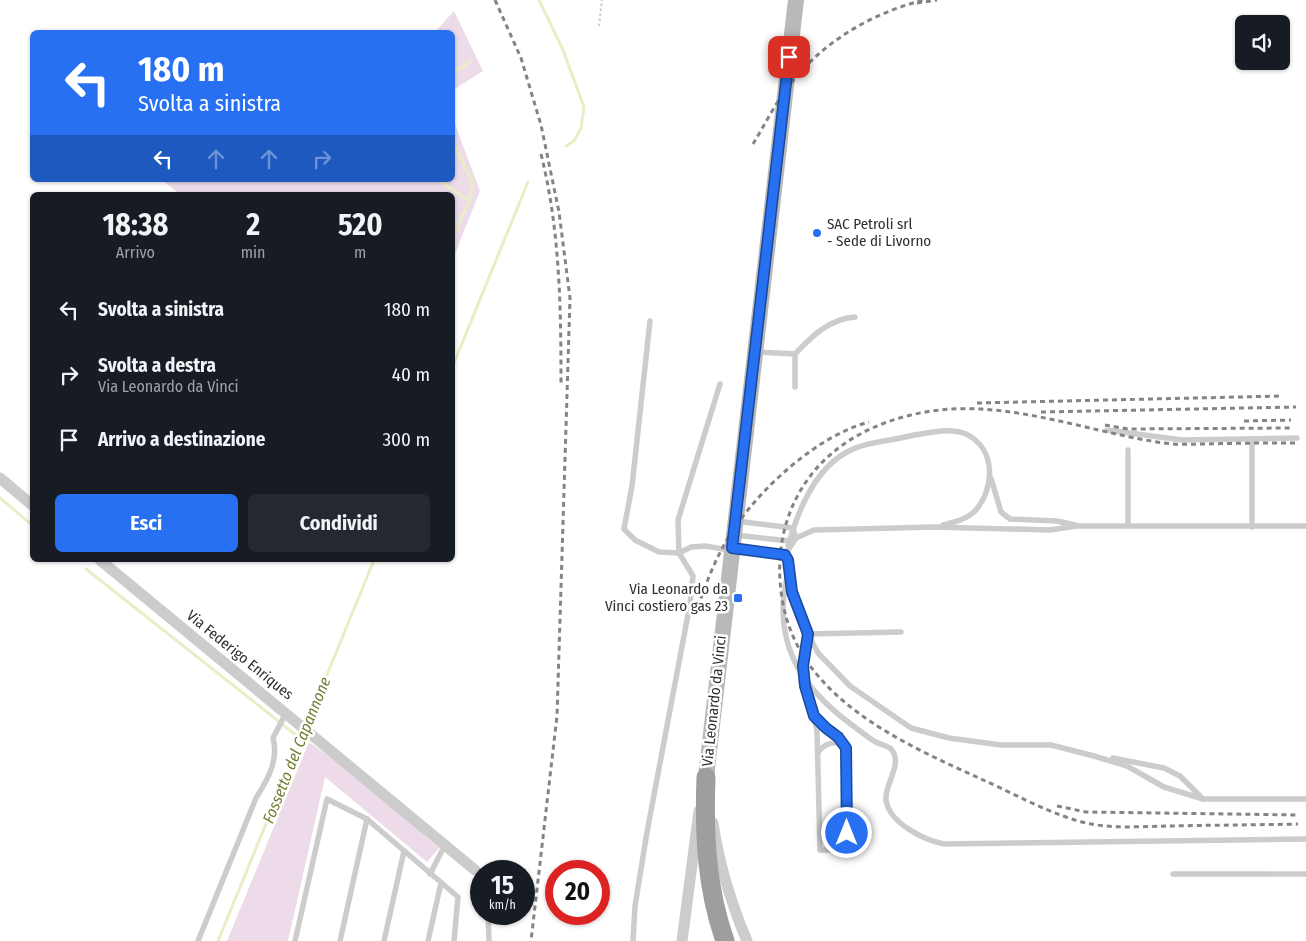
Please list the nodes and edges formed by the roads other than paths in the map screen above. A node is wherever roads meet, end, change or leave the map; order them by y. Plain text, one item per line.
1 (796, 0) edge
2 (855, 317) dead end
3 (650, 321) dead end
4 (756, 352) junction
5 (795, 354) junction
6 (720, 384) dead end
7 (795, 387) dead end
8 (1107, 430) dead end
9 (1297, 438) dead end
10 (1252, 439) junction
11 (1128, 450) dead end
12 (0, 478) edge
13 (991, 478) junction
14 (30, 503) edge
15 (1128, 525) junction
16 (1077, 526) junction
17 (1306, 526) edge
18 (934, 527) junction
19 (1252, 527) junction
20 (793, 528) junction
21 (796, 538) junction
22 (733, 540) junction
23 (790, 542) junction
24 (678, 553) junction
25 (785, 555) junction
26 (102, 562) edge
27 (788, 573) junction
28 (901, 632) dead end
29 (808, 634) junction
30 (804, 677) junction
31 (287, 716) junction
32 (814, 716) junction
33 (844, 744) junction
34 (818, 752) junction
35 (1094, 756) junction
36 (706, 777) junction
37 (1203, 799) junction
38 (1306, 799) edge
39 (367, 820) junction
40 (1306, 839) edge
41 (445, 845) junction
42 (404, 851) junction
43 (470, 865) edge
44 (430, 874) junction
45 (1173, 874) dead end
46 (1306, 874) edge
47 (441, 883) junction
48 (488, 925) edge
49 (198, 941) edge
50 (295, 941) edge
51 (340, 941) edge
52 (384, 941) edge
53 (428, 941) edge
54 (454, 941) edge
55 (489, 941) edge
56 (633, 941) edge
57 (682, 941) edge
58 (726, 941) edge
59 (747, 941) edge

1 - 4 main road, Via Leonardo da Vinci
2 - 5 lane
3 - 24 lane
4 - 5 lane
4 - 22 main road, Via Leonardo da Vinci
5 - 7 lane
6 - 24 lane
8 - 10 lane
9 - 10 lane
10 - 19 lane
11 - 15 lane
12 - 14 street
13 - 16 lane
13 - 18 lane
13 - 20 lane
15 - 16 lane
15 - 19 lane
16 - 18 lane
17 - 19 lane
18 - 21 lane
20 - 21 lane
20 - 22 lane
20 - 23 lane
21 - 23 lane
22 - 23 lane
22 - 24 lane
22 - 25 lane
22 - 36 main road, Via Leonardo da Vinci
23 - 25 lane
24 - 56 lane
25 - 27 lane
26 - 31 street, Via Federigo Enriques
27 - 29 lane
27 - 30 lane
28 - 29 lane
29 - 30 lane
29 - 35 lane
30 - 32 lane
30 - 40 lane
31 - 41 street, Via Federigo Enriques
31 - 49 lane
32 - 33 lane
32 - 34 lane
33 - 34 lane
33 - 34 lane
35 - 37 lane
35 - 37 lane
36 - 57 street, Via Leonardo da Vinci
36 - 58 highway
36 - 59 street, Via Leonardo da Vinci
37 - 38 lane
39 - 42 lane
39 - 50 lane
39 - 51 lane
41 - 43 street, Via Federigo Enriques
41 - 44 lane
42 - 44 lane
42 - 52 lane
44 - 47 lane
45 - 46 lane
47 - 53 lane
47 - 54 lane
48 - 55 lane

